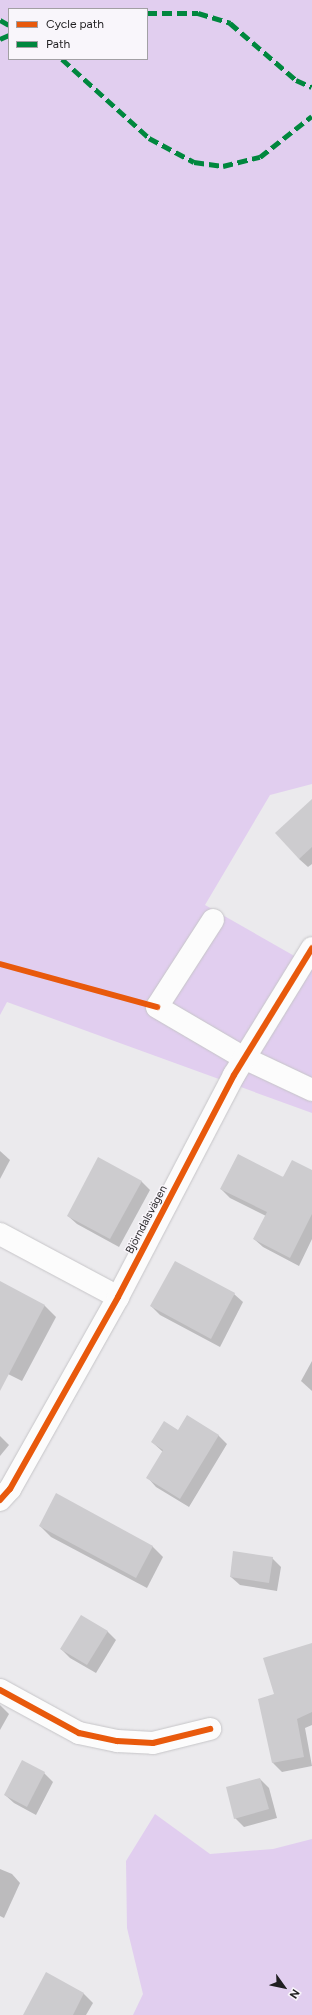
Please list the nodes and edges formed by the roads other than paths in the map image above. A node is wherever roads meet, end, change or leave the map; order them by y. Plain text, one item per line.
1 (213, 920) dead end
2 (312, 948) edge
3 (244, 1058) junction
4 (312, 1090) edge
5 (0, 1234) edge
6 (118, 1297) junction
7 (0, 1500) edge
8 (0, 1690) edge
9 (210, 1729) dead end

1 - 3 street
2 - 3 street, Björndalsvägen
3 - 4 street
3 - 6 street, Björndalsvägen
5 - 6 street
6 - 7 street, Björndalsvägen
8 - 9 street

